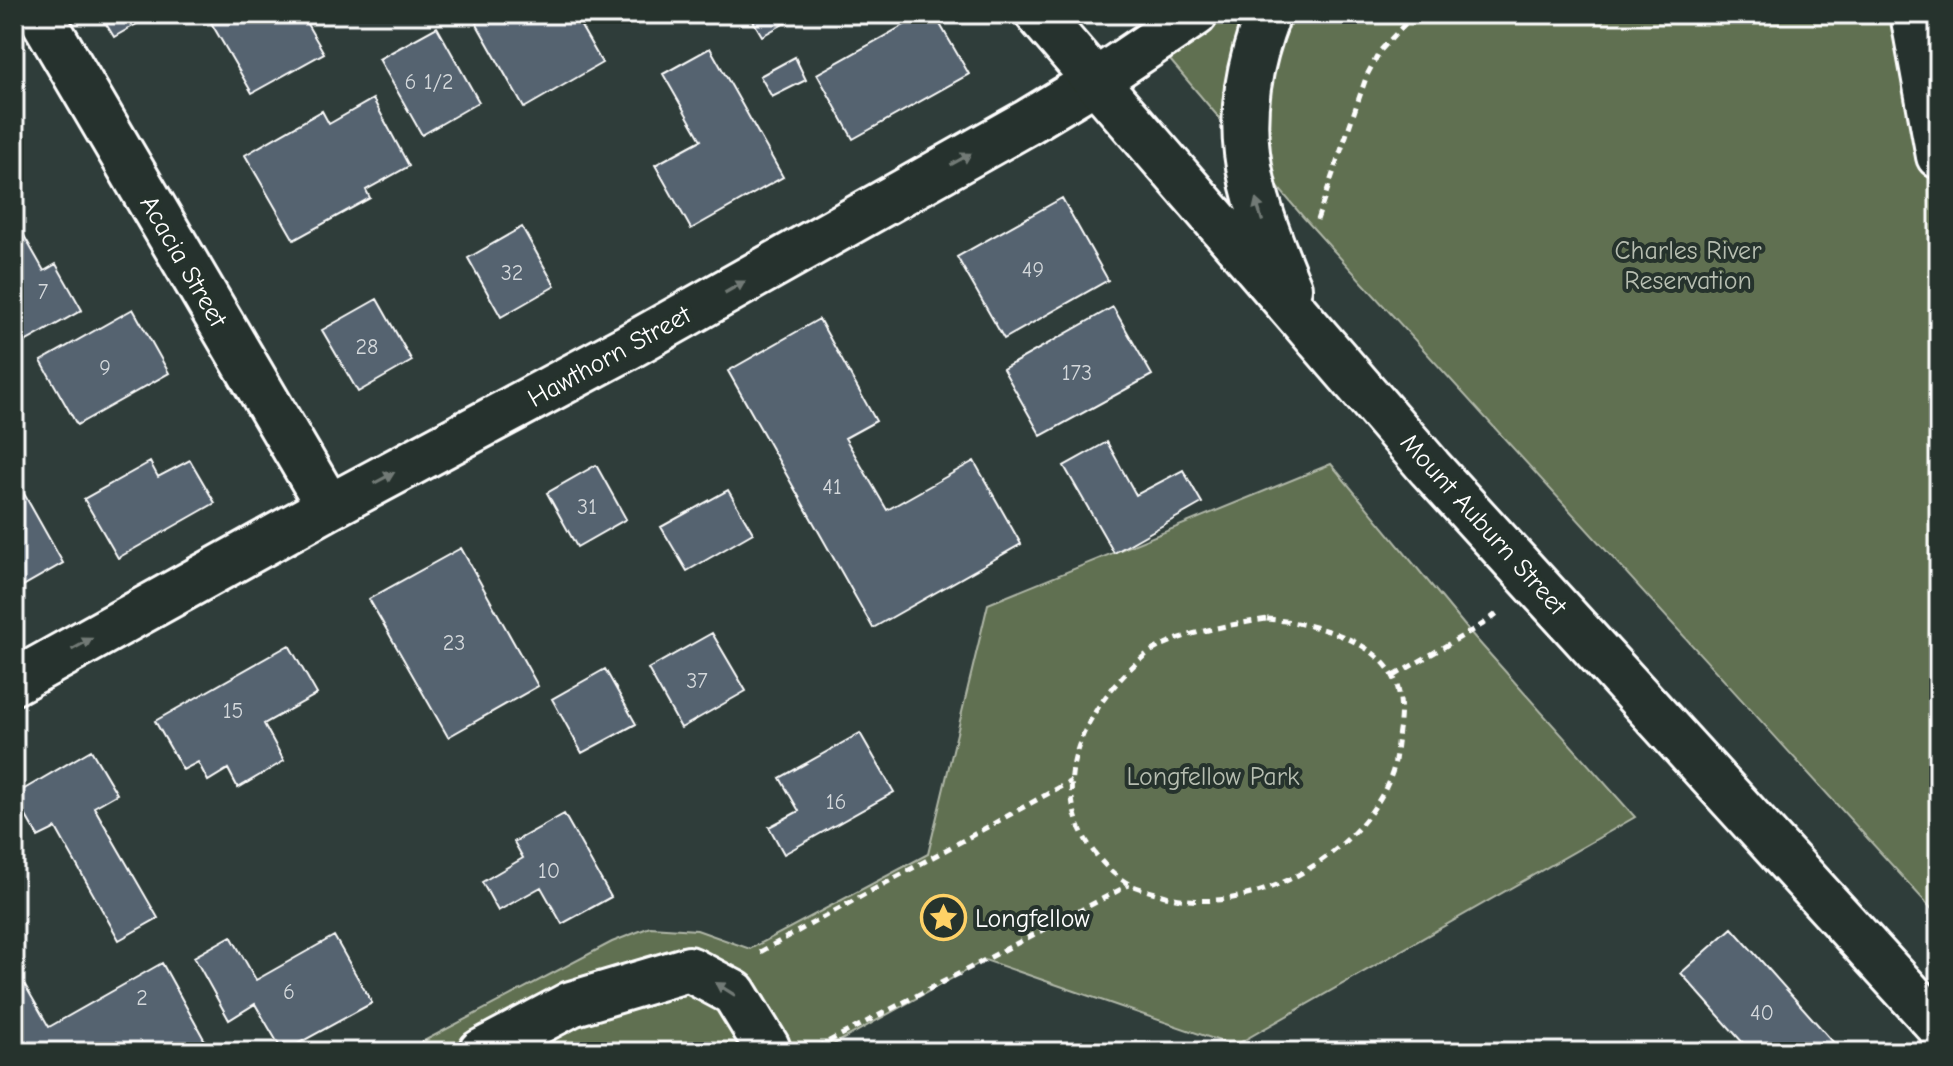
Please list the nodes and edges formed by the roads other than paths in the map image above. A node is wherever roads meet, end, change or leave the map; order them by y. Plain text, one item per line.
1 (40, 14) edge
2 (1038, 14) edge
3 (1195, 14) edge
4 (1268, 14) edge
5 (1913, 14) edge
6 (1097, 80) junction
7 (1939, 156) edge
8 (1314, 332) junction
9 (329, 507) junction
10 (14, 682) edge
11 (1939, 1026) edge
12 (481, 1052) edge
13 (766, 1052) edge

1 - 9 main road, Acacia Street
2 - 6 main road, Mount Auburn Street
3 - 6 main road, Hawthorn Street
8 -> 4 main road
5 - 7 main road
6 - 8 main road, Mount Auburn Street
9 -> 6 main road, Hawthorn Street
8 - 11 main road, Mount Auburn Street
10 -> 9 main road, Hawthorn Street
13 -> 12 main road

